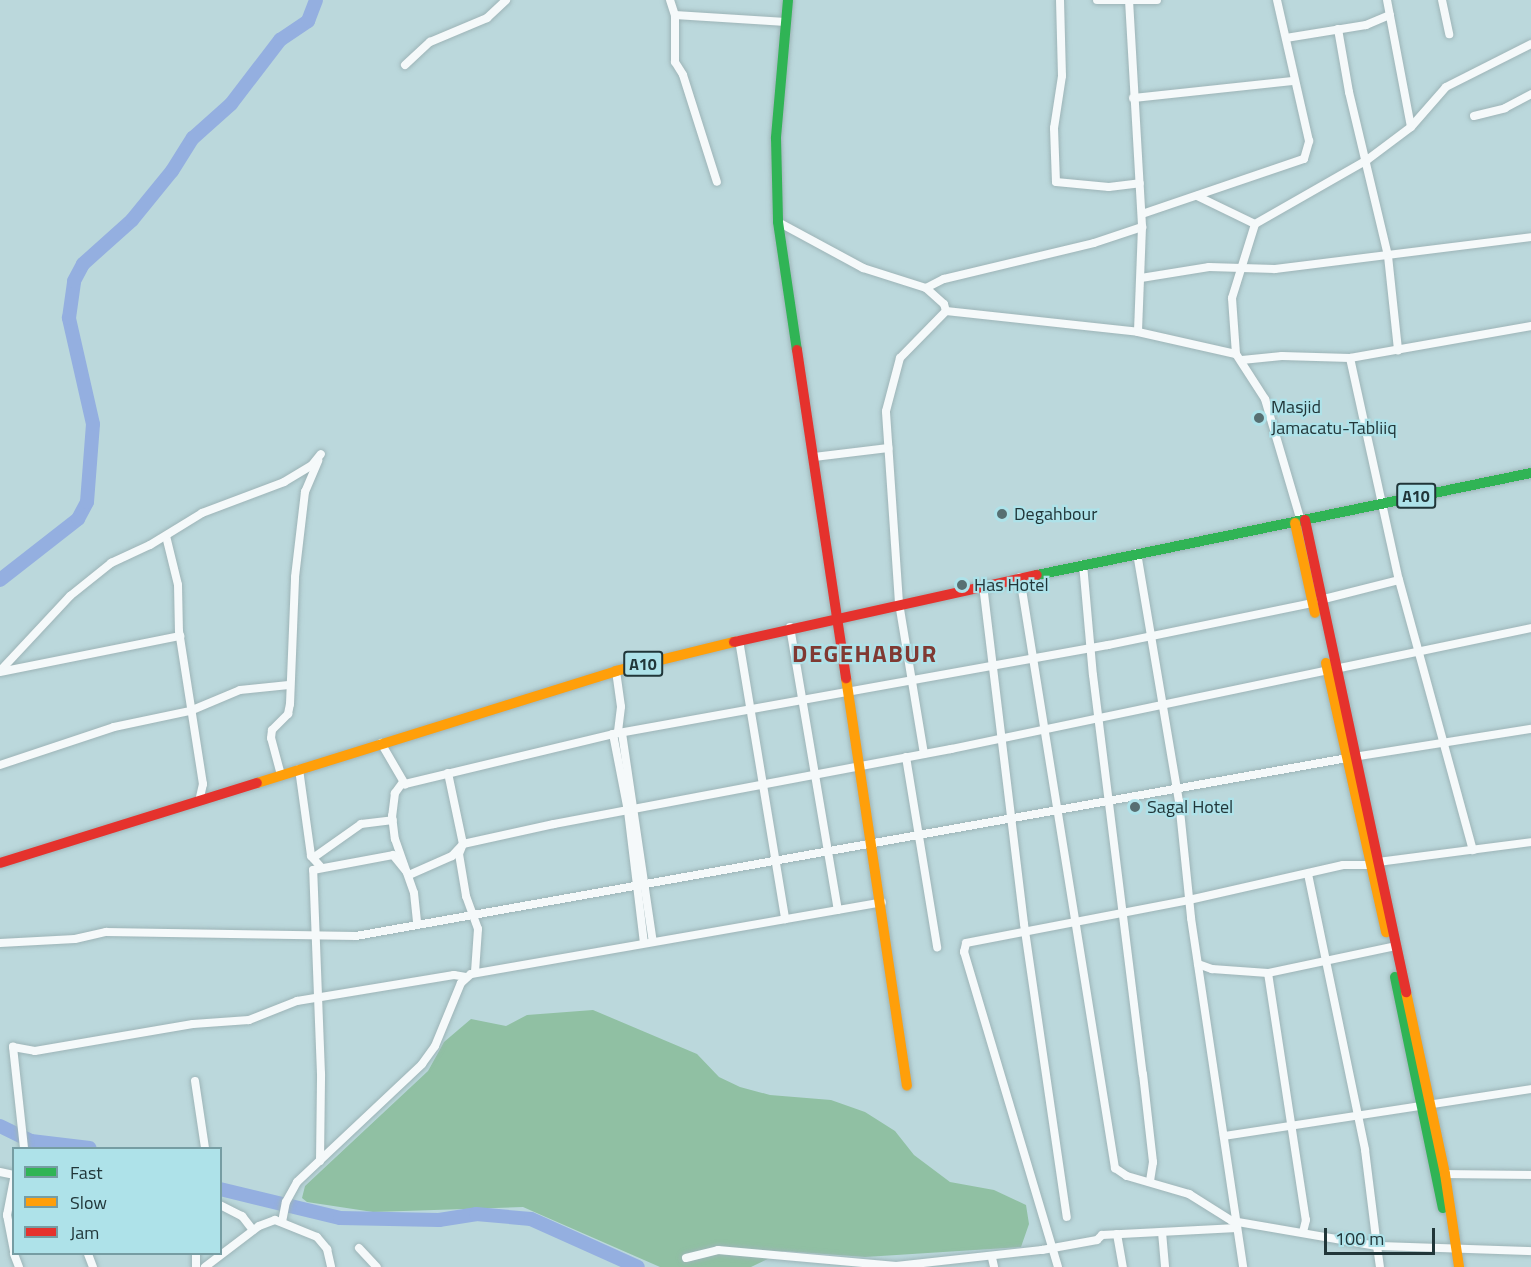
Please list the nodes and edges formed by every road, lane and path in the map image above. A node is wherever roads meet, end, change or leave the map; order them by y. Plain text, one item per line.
1 (506, 0) edge
2 (670, 0) edge
3 (788, 0) edge
4 (1060, 0) edge
5 (1097, 0) edge
6 (1157, 0) edge
7 (1277, 0) edge
8 (1387, 0) edge
9 (1442, 0) edge
10 (1129, 1) edge
11 (675, 15) junction
12 (1390, 15) junction
13 (786, 22) junction
14 (1338, 30) junction
15 (1449, 34) dead end
16 (1286, 38) junction
17 (1531, 44) edge
18 (405, 65) dead end
19 (1293, 81) junction
20 (1531, 94) edge
21 (1134, 98) junction
22 (1474, 116) dead end
23 (1411, 127) junction
24 (1367, 160) junction
25 (717, 182) dead end
26 (1140, 183) junction
27 (1197, 196) junction
28 (1142, 214) junction
29 (778, 222) junction
30 (1255, 224) junction
31 (1142, 227) junction
32 (1531, 237) edge
33 (1388, 256) junction
34 (1240, 268) junction
35 (1141, 278) junction
36 (926, 288) junction
37 (946, 311) junction
38 (1531, 326) edge
39 (1138, 332) junction
40 (1398, 350) junction
41 (1239, 357) junction
42 (1350, 358) junction
43 (888, 448) junction
44 (814, 456) junction
45 (1531, 473) edge
46 (1382, 503) junction
47 (1301, 522) junction
48 (165, 536) junction
49 (1137, 554) junction
50 (1083, 564) junction
51 (1020, 577) junction
52 (1399, 580) junction
53 (983, 585) junction
54 (1316, 602) junction
55 (899, 603) junction
56 (837, 616) junction
57 (790, 627) junction
58 (1531, 628) edge
59 (180, 636) junction
60 (1153, 636) junction
61 (740, 640) junction
62 (1090, 648) junction
63 (1418, 653) junction
64 (1033, 658) junction
65 (995, 665) junction
66 (1332, 670) junction
67 (616, 671) junction
68 (0, 672) edge
69 (912, 680) junction
70 (289, 685) junction
71 (849, 691) junction
72 (802, 700) junction
73 (1164, 704) junction
74 (751, 709) junction
75 (190, 711) junction
76 (1099, 718) junction
77 (1044, 729) junction
78 (1531, 729) edge
79 (618, 733) junction
80 (1003, 738) junction
81 (381, 742) junction
82 (1442, 745) junction
83 (924, 753) junction
84 (906, 757) junction
85 (1352, 758) junction
86 (0, 765) edge
87 (861, 765) junction
88 (299, 769) junction
89 (628, 771) junction
90 (448, 773) junction
91 (619, 773) junction
92 (281, 775) junction
93 (814, 775) junction
94 (403, 782) junction
95 (763, 784) junction
96 (1177, 789) junction
97 (199, 801) junction
98 (1110, 801) junction
99 (631, 810) junction
100 (1056, 811) junction
101 (1012, 819) junction
102 (393, 820) junction
103 (919, 835) junction
104 (1531, 842) edge
105 (873, 843) junction
106 (463, 844) junction
107 (1473, 850) junction
108 (640, 852) junction
109 (828, 852) junction
110 (630, 853) junction
111 (313, 858) junction
112 (776, 862) junction
113 (0, 863) edge
114 (1374, 864) junction
115 (321, 867) junction
116 (409, 874) junction
117 (1308, 874) junction
118 (645, 887) junction
119 (636, 888) junction
120 (1189, 900) junction
121 (882, 902) junction
122 (838, 910) junction
123 (1125, 912) junction
124 (474, 913) junction
125 (785, 919) junction
126 (1074, 921) junction
127 (417, 924) junction
128 (1025, 931) junction
129 (316, 934) junction
130 (653, 942) junction
131 (0, 943) edge
132 (644, 944) junction
133 (937, 946) dead end
134 (1392, 947) junction
135 (1326, 960) junction
136 (1198, 964) junction
137 (475, 972) junction
138 (1268, 973) junction
139 (466, 977) junction
140 (319, 998) junction
141 (195, 1081) dead end
142 (907, 1085) dead end
143 (1531, 1089) edge
144 (1426, 1108) junction
145 (1358, 1118) junction
146 (1291, 1127) junction
147 (1224, 1136) junction
148 (24, 1147) edge
149 (205, 1147) edge
150 (320, 1161) junction
151 (1444, 1174) junction
152 (1531, 1175) edge
153 (1150, 1181) junction
154 (12, 1188) edge
155 (222, 1206) edge
156 (1066, 1217) dead end
157 (282, 1222) junction
158 (1237, 1224) junction
159 (7, 1228) edge
160 (254, 1230) junction
161 (1162, 1232) junction
162 (1303, 1232) junction
163 (1117, 1234) junction
164 (12, 1245) edge
165 (1377, 1246) junction
166 (1053, 1247) junction
167 (359, 1248) dead end
168 (1454, 1249) junction
169 (1531, 1251) edge
170 (222, 1254) edge
171 (221, 1255) edge
172 (686, 1258) dead end
173 (993, 1258) junction
174 (848, 1265) edge
175 (926, 1265) edge
176 (205, 1267) edge
177 (331, 1267) edge
178 (377, 1267) edge
179 (994, 1267) edge
180 (1058, 1267) edge
181 (1123, 1267) edge
182 (1165, 1267) edge
183 (1243, 1267) edge
184 (1380, 1267) edge
185 (1457, 1267) edge

1 - 18 street
2 - 11 street
3 - 13 main road
4 - 26 street
5 - 10 street
6 - 10 street
7 - 16 street
8 - 12 street
9 - 15 street
10 - 21 street
11 - 13 street
11 - 25 street
12 - 14 street
12 - 23 street
13 - 29 main road
14 - 16 street
14 - 24 street
16 - 19 street
17 - 23 street
19 - 21 street
19 - 27 street
20 - 22 street
21 - 26 street
23 - 24 street
24 - 30 street
24 - 33 street
26 - 28 street
27 - 28 street
27 - 30 street
28 - 31 street
29 - 36 street
29 - 44 main road
30 - 34 street
31 - 35 street
31 - 36 street
32 - 33 street
33 - 34 street
33 - 40 street
34 - 35 street
34 - 41 street
35 - 39 street
36 - 37 street
37 - 39 street
37 - 43 street
38 - 40 street
39 - 41 street
40 - 42 street
41 - 42 street
41 - 47 street
42 - 46 street
43 - 44 street
43 - 55 street
44 - 56 main road
45 - 46 main road, A10
46 - 47 main road, A10
46 - 52 street
47 - 49 main road, A10
47 - 54 main road
48 - 59 street
48 - 68 street
48 - 70 street
49 - 50 main road, A10
49 - 60 street
50 - 51 main road, A10
50 - 62 street
51 - 53 main road, A10
51 - 64 street
52 - 54 street
52 - 63 street
53 - 55 main road, A10
53 - 65 street
54 - 60 street
54 - 66 main road
55 - 56 main road, A10
55 - 69 street
56 - 57 main road, A10
56 - 71 main road
57 - 61 main road, A10
57 - 72 street
58 - 63 street
59 - 68 street
59 - 75 street
60 - 62 street
60 - 73 street
61 - 67 main road, A10
61 - 74 street
62 - 64 street
62 - 76 street
63 - 66 street
63 - 82 street
64 - 65 street
64 - 77 street
65 - 69 street
65 - 80 street
66 - 73 street
66 - 85 main road
67 - 79 street
67 - 81 main road, A10
69 - 71 street
69 - 83 street
70 - 75 street
70 - 92 street
71 - 72 street
71 - 87 main road
72 - 74 street
72 - 93 street
73 - 76 street
73 - 96 street
74 - 79 street
74 - 95 street
75 - 86 street
75 - 97 street
76 - 77 street
76 - 98 street
77 - 80 street
77 - 100 street
78 - 82 street
79 - 89 street
79 - 90 street
79 - 91 street
80 - 83 street
80 - 101 street
81 - 88 main road, A10
81 - 94 street
82 - 85 street
82 - 107 street
83 - 84 street
84 - 87 street
84 - 103 street
85 - 96 street
85 - 114 main road
87 - 93 street
87 - 105 main road
88 - 92 main road, A10
88 - 111 street
89 - 91 street
89 - 99 street
90 - 94 street
90 - 106 street
91 - 99 street
92 - 97 main road, A10
93 - 95 street
93 - 109 street
94 - 102 street
95 - 99 street
95 - 112 street
96 - 98 street
96 - 120 street
97 - 113 main road, A10
98 - 100 street
98 - 123 street
99 - 106 street
99 - 108 street
99 - 110 street
100 - 101 street
100 - 126 street
101 - 103 street
101 - 128 street
102 - 111 street
102 - 116 street
103 - 105 street
103 - 133 street
104 - 107 street
105 - 109 street
105 - 121 main road
106 - 116 street
106 - 124 street
107 - 114 street
108 - 110 street
108 - 118 street
109 - 112 street
109 - 122 street
110 - 119 street
111 - 115 street
112 - 118 street
112 - 125 street
114 - 117 street
114 - 134 main road
115 - 116 street
115 - 129 street
116 - 127 street
117 - 120 street
117 - 135 street
118 - 119 street
118 - 130 street
119 - 124 street
119 - 132 street
120 - 123 street
120 - 136 street
121 - 122 street
121 - 142 main road
122 - 125 street
123 - 126 street
123 - 153 street
124 - 127 street
124 - 137 street
125 - 130 street
126 - 128 street
126 - 153 street
127 - 129 street
128 - 156 street
128 - 166 street
129 - 131 street
129 - 140 street
130 - 132 street
132 - 137 street
134 - 135 street
134 - 144 main road
135 - 138 street
135 - 145 street
136 - 138 street
136 - 147 street
137 - 139 street
138 - 146 street
139 - 140 street
139 - 150 street
140 - 148 street
140 - 150 street
141 - 149 street
143 - 144 street
144 - 145 street
144 - 151 main road
144 - 168 main road
145 - 146 street
145 - 165 street
146 - 147 street
146 - 162 street
147 - 158 street
150 - 157 street
151 - 152 street
151 - 168 main road
153 - 158 street
154 - 159 street
155 - 160 street
157 - 160 street
157 - 177 street
158 - 161 street
158 - 162 street
158 - 183 street
159 - 164 street
160 - 170 street
161 - 163 street
161 - 182 street
162 - 165 street
163 - 166 street
163 - 181 street
165 - 168 street
165 - 184 street
166 - 173 street
166 - 180 street
167 - 178 street
168 - 169 street
168 - 185 main road
171 - 176 street
172 - 174 street
173 - 175 street
173 - 179 street
174 - 175 street

